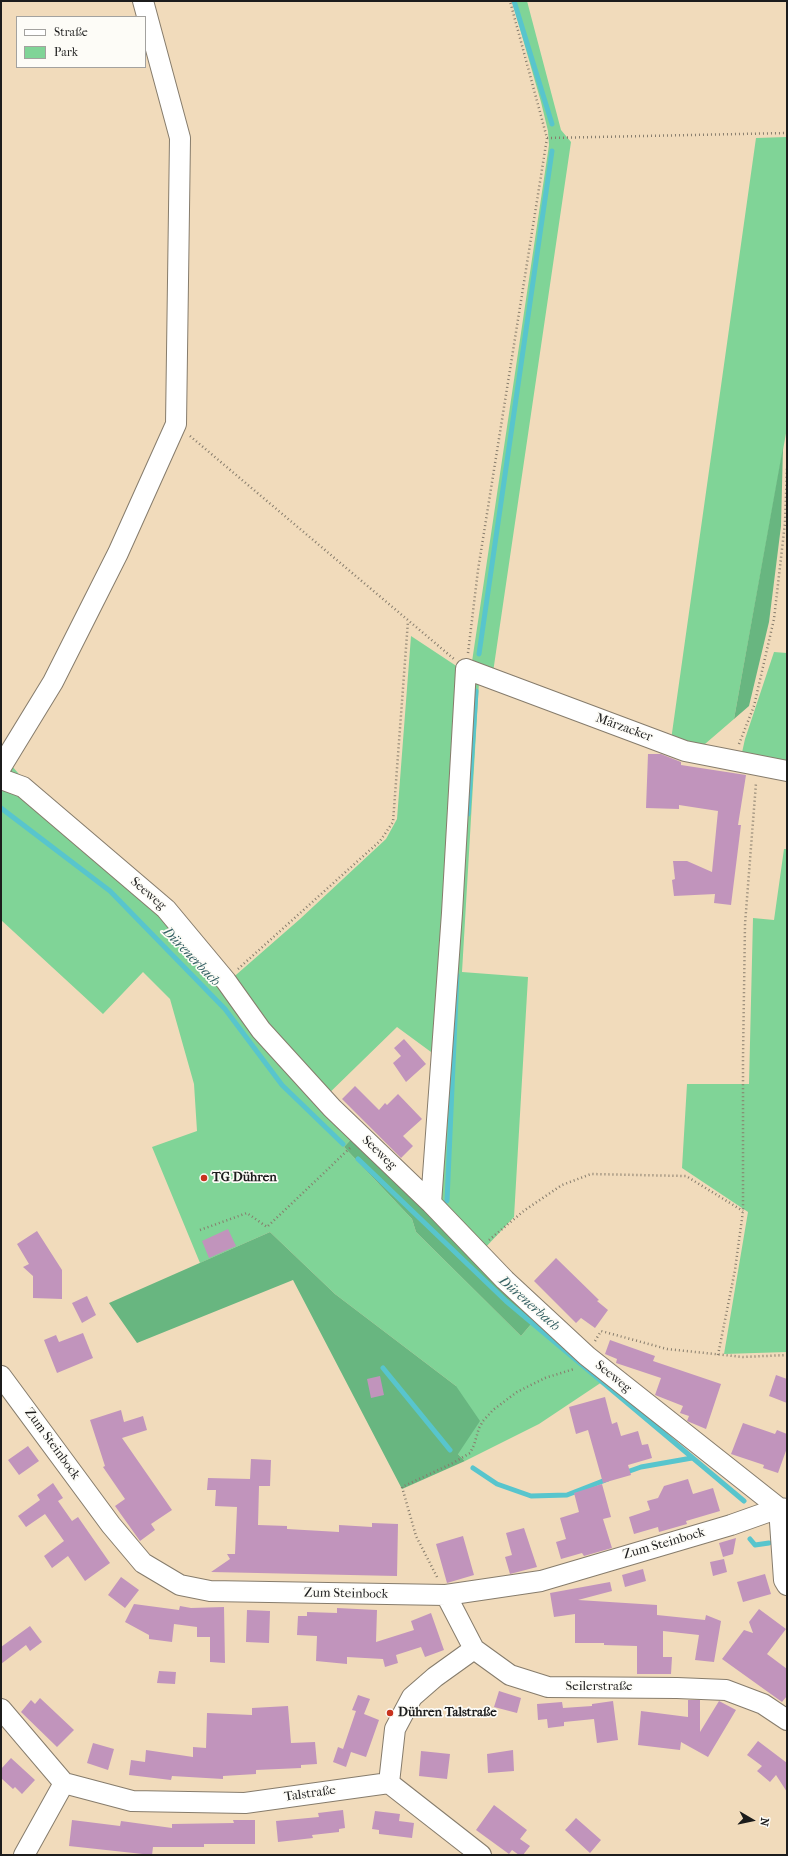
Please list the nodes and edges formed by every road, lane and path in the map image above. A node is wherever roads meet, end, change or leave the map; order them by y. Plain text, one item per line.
1 (143, 1) edge
2 (510, 1) edge
3 (787, 133) edge
4 (547, 138) junction
5 (176, 424) junction
6 (787, 468) edge
7 (408, 621) junction
8 (466, 669) junction
9 (733, 761) junction
10 (757, 766) junction
11 (1, 767) edge
12 (787, 771) edge
13 (1, 779) edge
14 (226, 980) junction
15 (363, 1138) junction
16 (431, 1203) junction
17 (743, 1211) junction
18 (200, 1230) dead end
19 (477, 1251) junction
20 (718, 1355) junction
21 (787, 1355) edge
22 (582, 1362) junction
23 (1, 1376) edge
24 (783, 1509) edge
25 (787, 1585) edge
26 (446, 1595) junction
27 (474, 1649) junction
28 (1, 1709) edge
29 (787, 1720) edge
30 (64, 1783) junction
31 (389, 1783) junction
32 (24, 1855) edge
33 (481, 1855) edge

1 - 5 street
2 - 4 path
3 - 4 path
4 - 8 path
5 - 7 path
5 - 11 street
6 - 9 path
7 - 8 path
7 - 14 path
8 - 9 street, Märzacker
8 - 16 street
9 - 10 street, Märzacker
10 - 12 street, Märzacker
10 - 17 path
13 - 14 street, Seeweg
14 - 15 street, Seeweg
15 - 16 street, Seeweg
15 - 18 path
16 - 19 street, Seeweg
17 - 19 path
17 - 20 path
19 - 22 street, Seeweg
20 - 21 path
20 - 22 path
22 - 24 street, Seeweg
22 - 26 path
23 - 26 street, Zum Steinbock
24 - 25 street
24 - 26 street, Zum Steinbock
26 - 27 street, Seilerstraße
27 - 29 street, Seilerstraße
27 - 31 street
28 - 30 street
30 - 31 street, Talstraße
30 - 32 street
31 - 33 street

